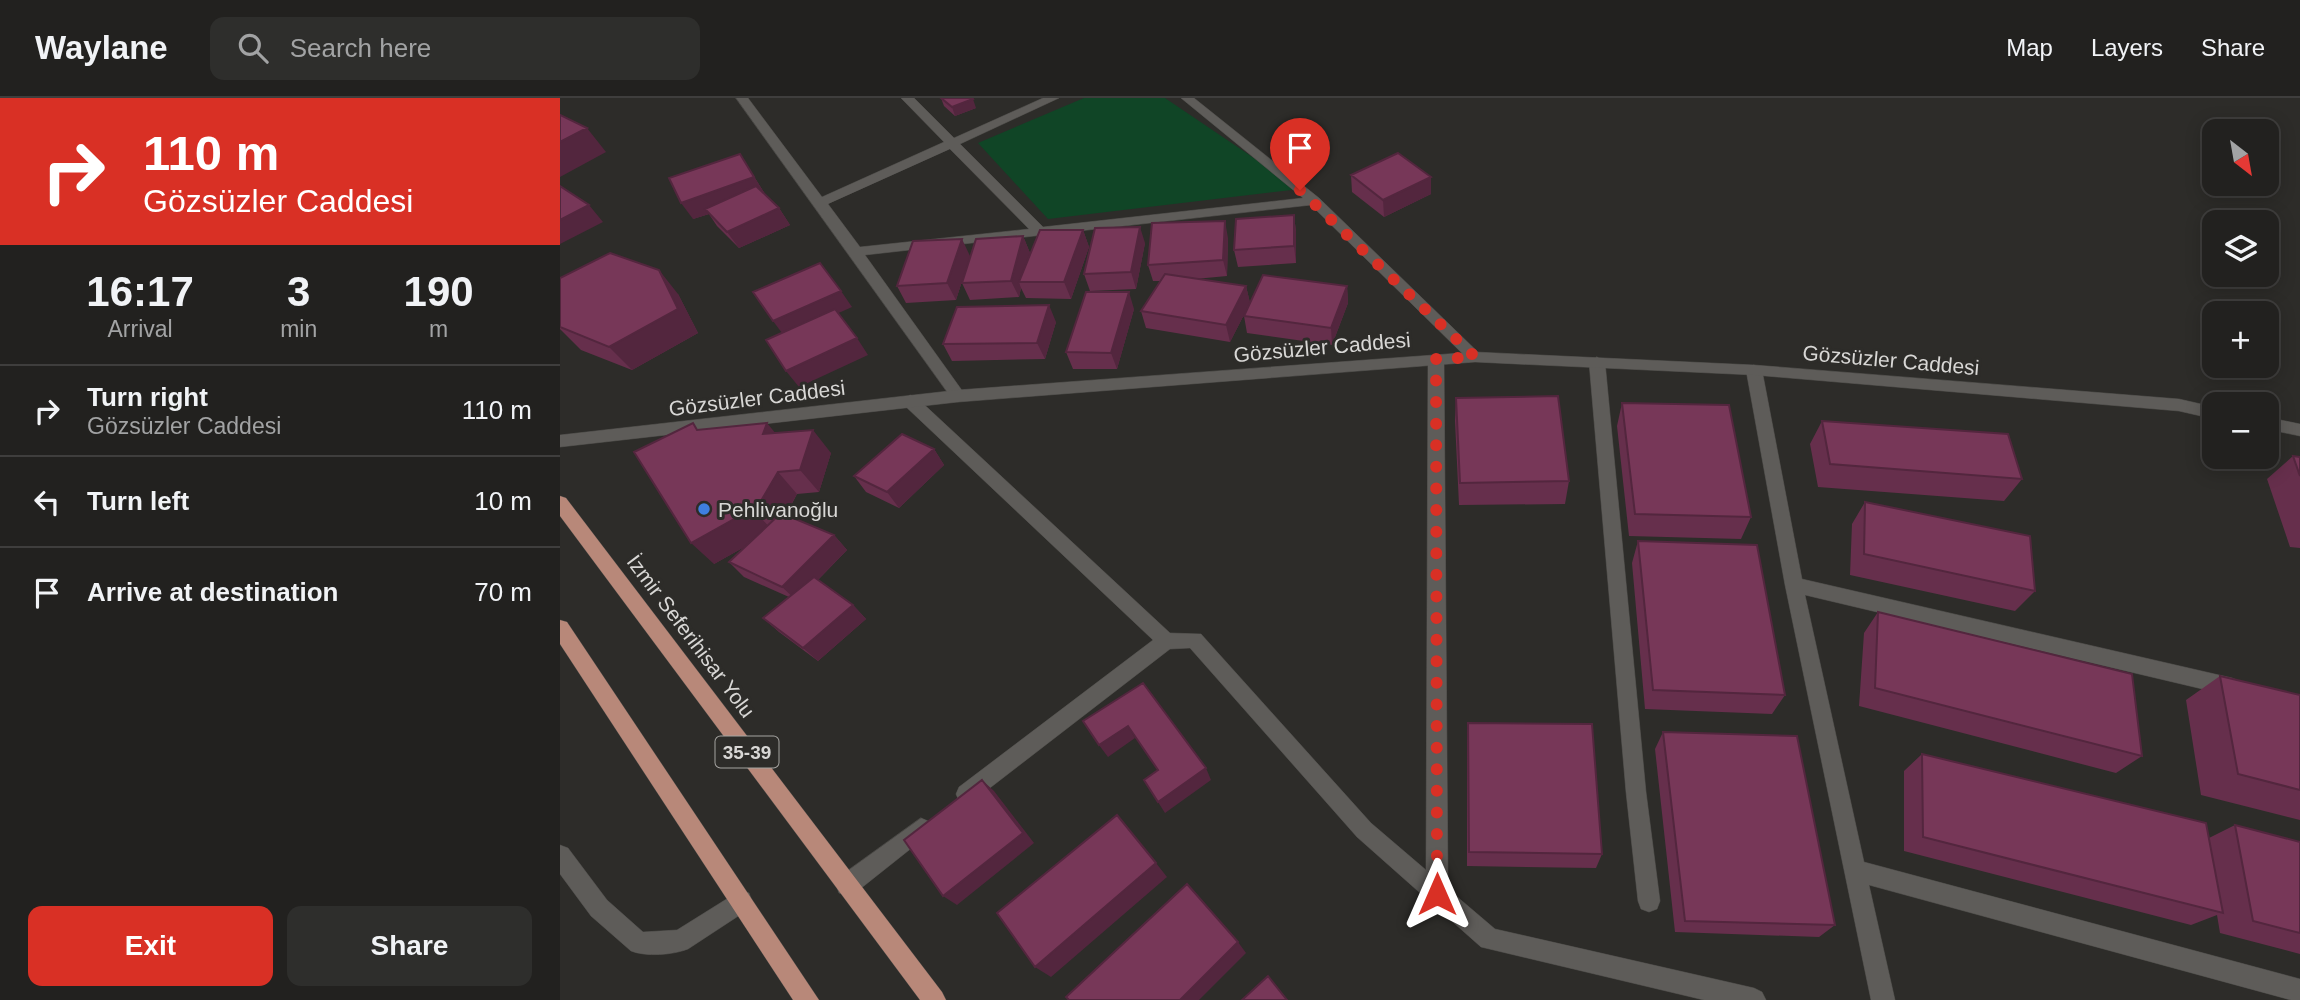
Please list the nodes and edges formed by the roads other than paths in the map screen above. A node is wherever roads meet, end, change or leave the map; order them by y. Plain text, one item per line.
1 (742, 98) edge
2 (907, 98) edge
3 (1053, 98) edge
4 (1187, 98) edge
5 (953, 142) junction
6 (1314, 201) junction
7 (820, 203) junction
8 (1041, 233) junction
9 (856, 252) junction
10 (1475, 357) junction
11 (1436, 359) junction
12 (1597, 362) junction
13 (1754, 370) junction
14 (958, 396) junction
15 (910, 401) junction
16 (2202, 410) edge
17 (2279, 426) edge
18 (2300, 430) edge
19 (560, 441) edge
20 (560, 503) edge
21 (1794, 584) junction
22 (560, 628) edge
23 (1166, 641) junction
24 (2247, 691) edge
25 (560, 856) edge
26 (1855, 870) junction
27 (847, 885) junction
28 (1437, 894) junction
29 (741, 901) junction
30 (1649, 901) dead end
31 (2300, 991) edge
32 (807, 1000) edge
33 (934, 1000) edge
34 (1754, 1000) edge
35 (1882, 1000) edge

1 - 7 street
2 - 5 street
3 - 5 street
4 - 6 street
5 - 7 street
5 - 8 street
6 - 8 street
6 - 10 street
7 - 9 street
8 - 9 street
9 - 14 street
10 - 11 street, Gözsüzler Caddesi
10 - 12 street, Gözsüzler Caddesi
11 - 14 street, Gözsüzler Caddesi
11 - 28 street
12 - 13 street, Gözsüzler Caddesi
12 - 30 street
13 - 16 street, Gözsüzler Caddesi
13 - 21 street
14 - 15 street, Gözsüzler Caddesi
15 - 19 street, Gözsüzler Caddesi
15 - 23 street
17 - 18 street
20 - 27 main road, İzmir Seferihisar Yolu / 35-39
21 - 24 street
21 - 26 street
22 - 29 main road
23 - 27 street
23 - 28 street
25 - 29 street
26 - 31 street
26 - 35 street
27 - 33 main road, İzmir Seferihisar Yolu / 35-39
28 - 34 street
29 - 32 main road

